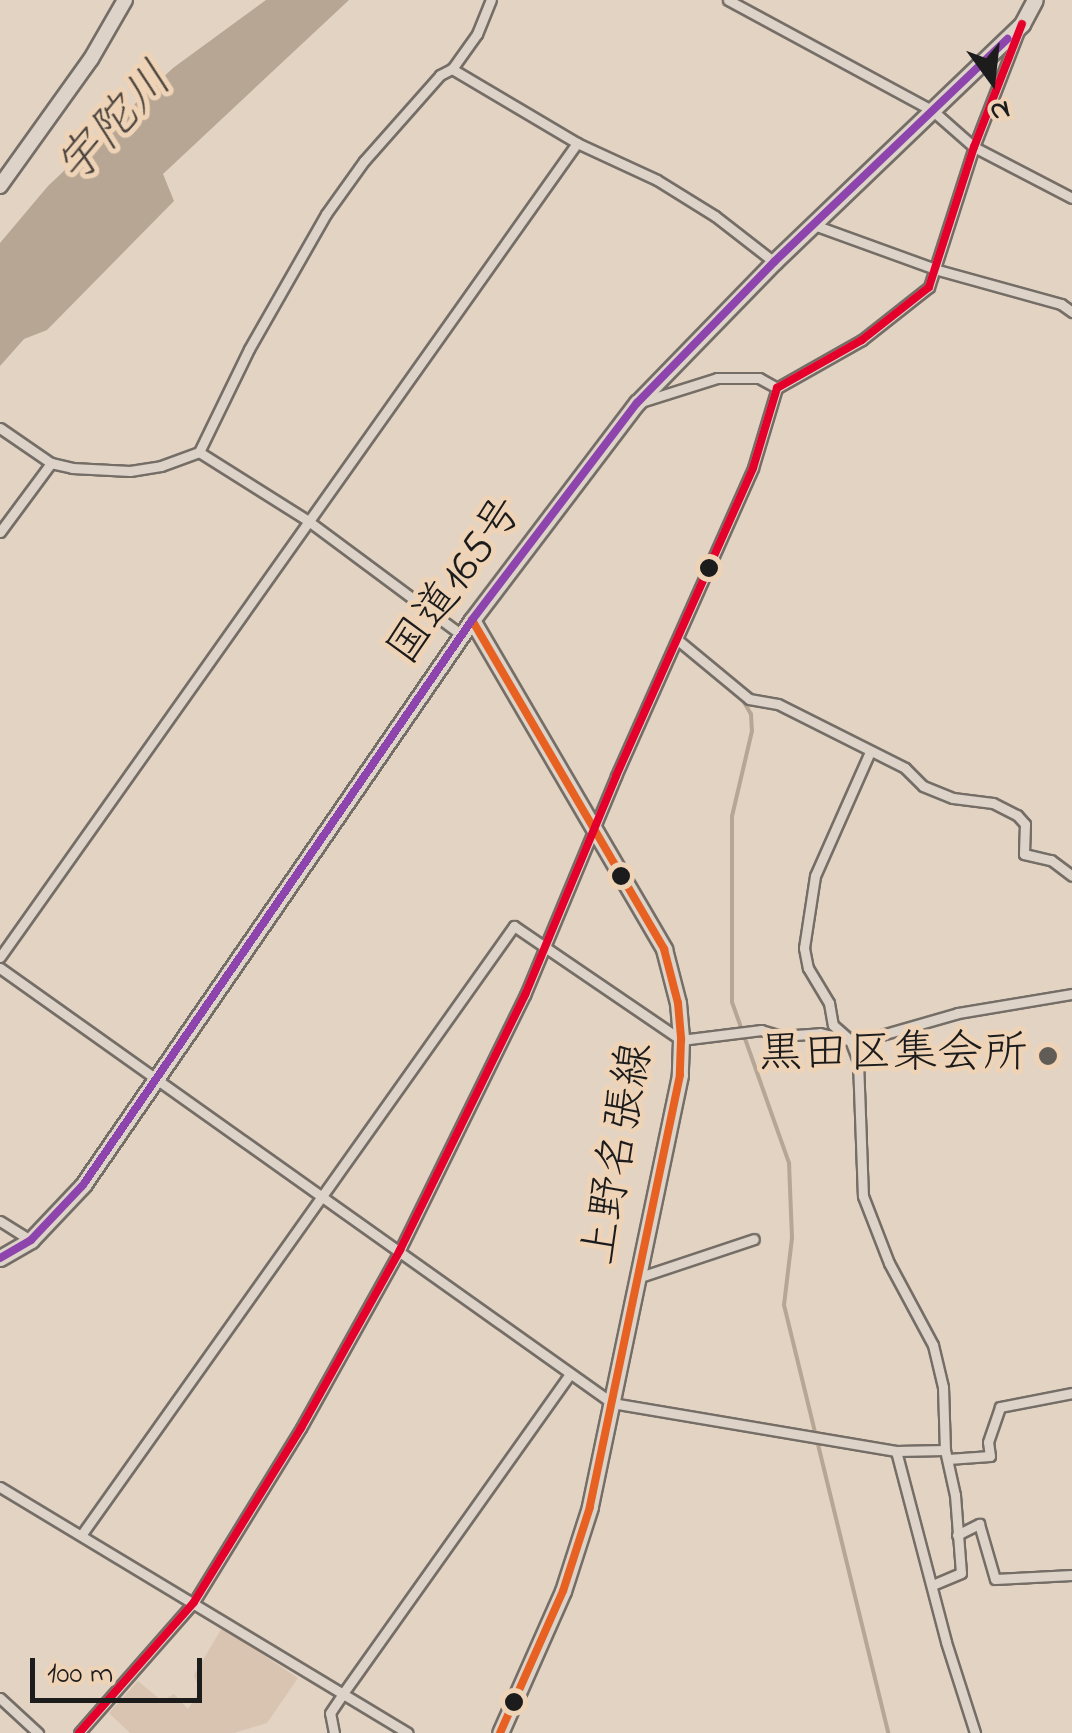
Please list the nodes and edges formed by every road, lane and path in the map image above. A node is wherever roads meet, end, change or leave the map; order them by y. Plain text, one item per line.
1 (126, 0) edge
2 (491, 0) edge
3 (728, 0) edge
4 (1036, 0) edge
5 (1022, 24) junction
6 (452, 69) junction
7 (933, 111) junction
8 (578, 142) junction
9 (974, 147) junction
10 (0, 186) edge
11 (1072, 198) edge
12 (814, 225) junction
13 (774, 262) junction
14 (938, 270) junction
15 (1072, 312) edge
16 (777, 388) junction
17 (638, 403) junction
18 (0, 428) edge
19 (199, 452) junction
20 (51, 463) junction
21 (306, 520) junction
22 (0, 532) edge
23 (472, 620) junction
24 (462, 634) junction
25 (679, 641) junction
26 (870, 754) junction
27 (596, 827) junction
28 (1072, 876) edge
29 (546, 946) junction
30 (0, 957) edge
31 (0, 968) edge
32 (1072, 994) edge
33 (681, 1040) junction
34 (850, 1040) junction
35 (158, 1079) junction
36 (320, 1194) junction
37 (0, 1220) edge
38 (754, 1239) dead end
39 (31, 1240) junction
40 (400, 1250) junction
41 (0, 1258) edge
42 (637, 1278) junction
43 (569, 1375) junction
44 (1072, 1393) edge
45 (612, 1403) junction
46 (896, 1451) junction
47 (946, 1454) junction
48 (0, 1486) edge
49 (82, 1534) junction
50 (957, 1536) junction
51 (1072, 1575) edge
52 (933, 1585) junction
53 (194, 1602) junction
54 (344, 1692) junction
55 (0, 1698) edge
56 (38, 1733) edge
57 (79, 1733) edge
58 (334, 1733) edge
59 (408, 1733) edge
60 (500, 1733) edge
61 (975, 1733) edge

1 - 10 main road
2 - 6 street
3 - 7 street
4 - 5 main road, 国道165号
5 - 7 main road, 国道165号
5 - 9 street
6 - 8 street
6 - 19 street
7 - 9 street
7 - 12 main road, 国道165号
8 - 13 street
8 - 21 street
9 - 11 street
9 - 14 street
12 - 13 main road, 国道165号
12 - 14 street
13 - 17 main road, 国道165号
14 - 15 street
14 - 16 street
16 - 17 street
16 - 25 street
17 - 23 main road, 国道165号
18 - 20 street
19 - 20 street
19 - 21 street
20 - 22 street
21 - 24 street
21 - 30 street
23 - 24 main road, 国道165号
23 - 27 main road, 上野名張線
24 - 35 main road, 国道165号
25 - 26 street
25 - 27 street
26 - 28 street
26 - 34 street
27 - 29 street
27 - 33 main road, 上野名張線
29 - 33 street
29 - 36 street
29 - 40 street
31 - 35 street
32 - 34 street
33 - 34 street
33 - 42 main road, 上野名張線
34 - 47 street
35 - 36 street
35 - 39 main road, 国道165号
36 - 40 street
36 - 49 street
37 - 39 street
38 - 42 street
39 - 41 main road, 国道165号
40 - 43 street
40 - 53 street
42 - 45 main road, 上野名張線
43 - 45 street
43 - 54 street
44 - 47 street
45 - 46 street
45 - 60 main road, 上野名張線
46 - 47 street
46 - 52 street
47 - 50 street
48 - 49 street
49 - 53 street
50 - 51 street
50 - 52 street
52 - 61 street
53 - 54 street
53 - 57 street
54 - 58 street
54 - 59 street
55 - 56 street

